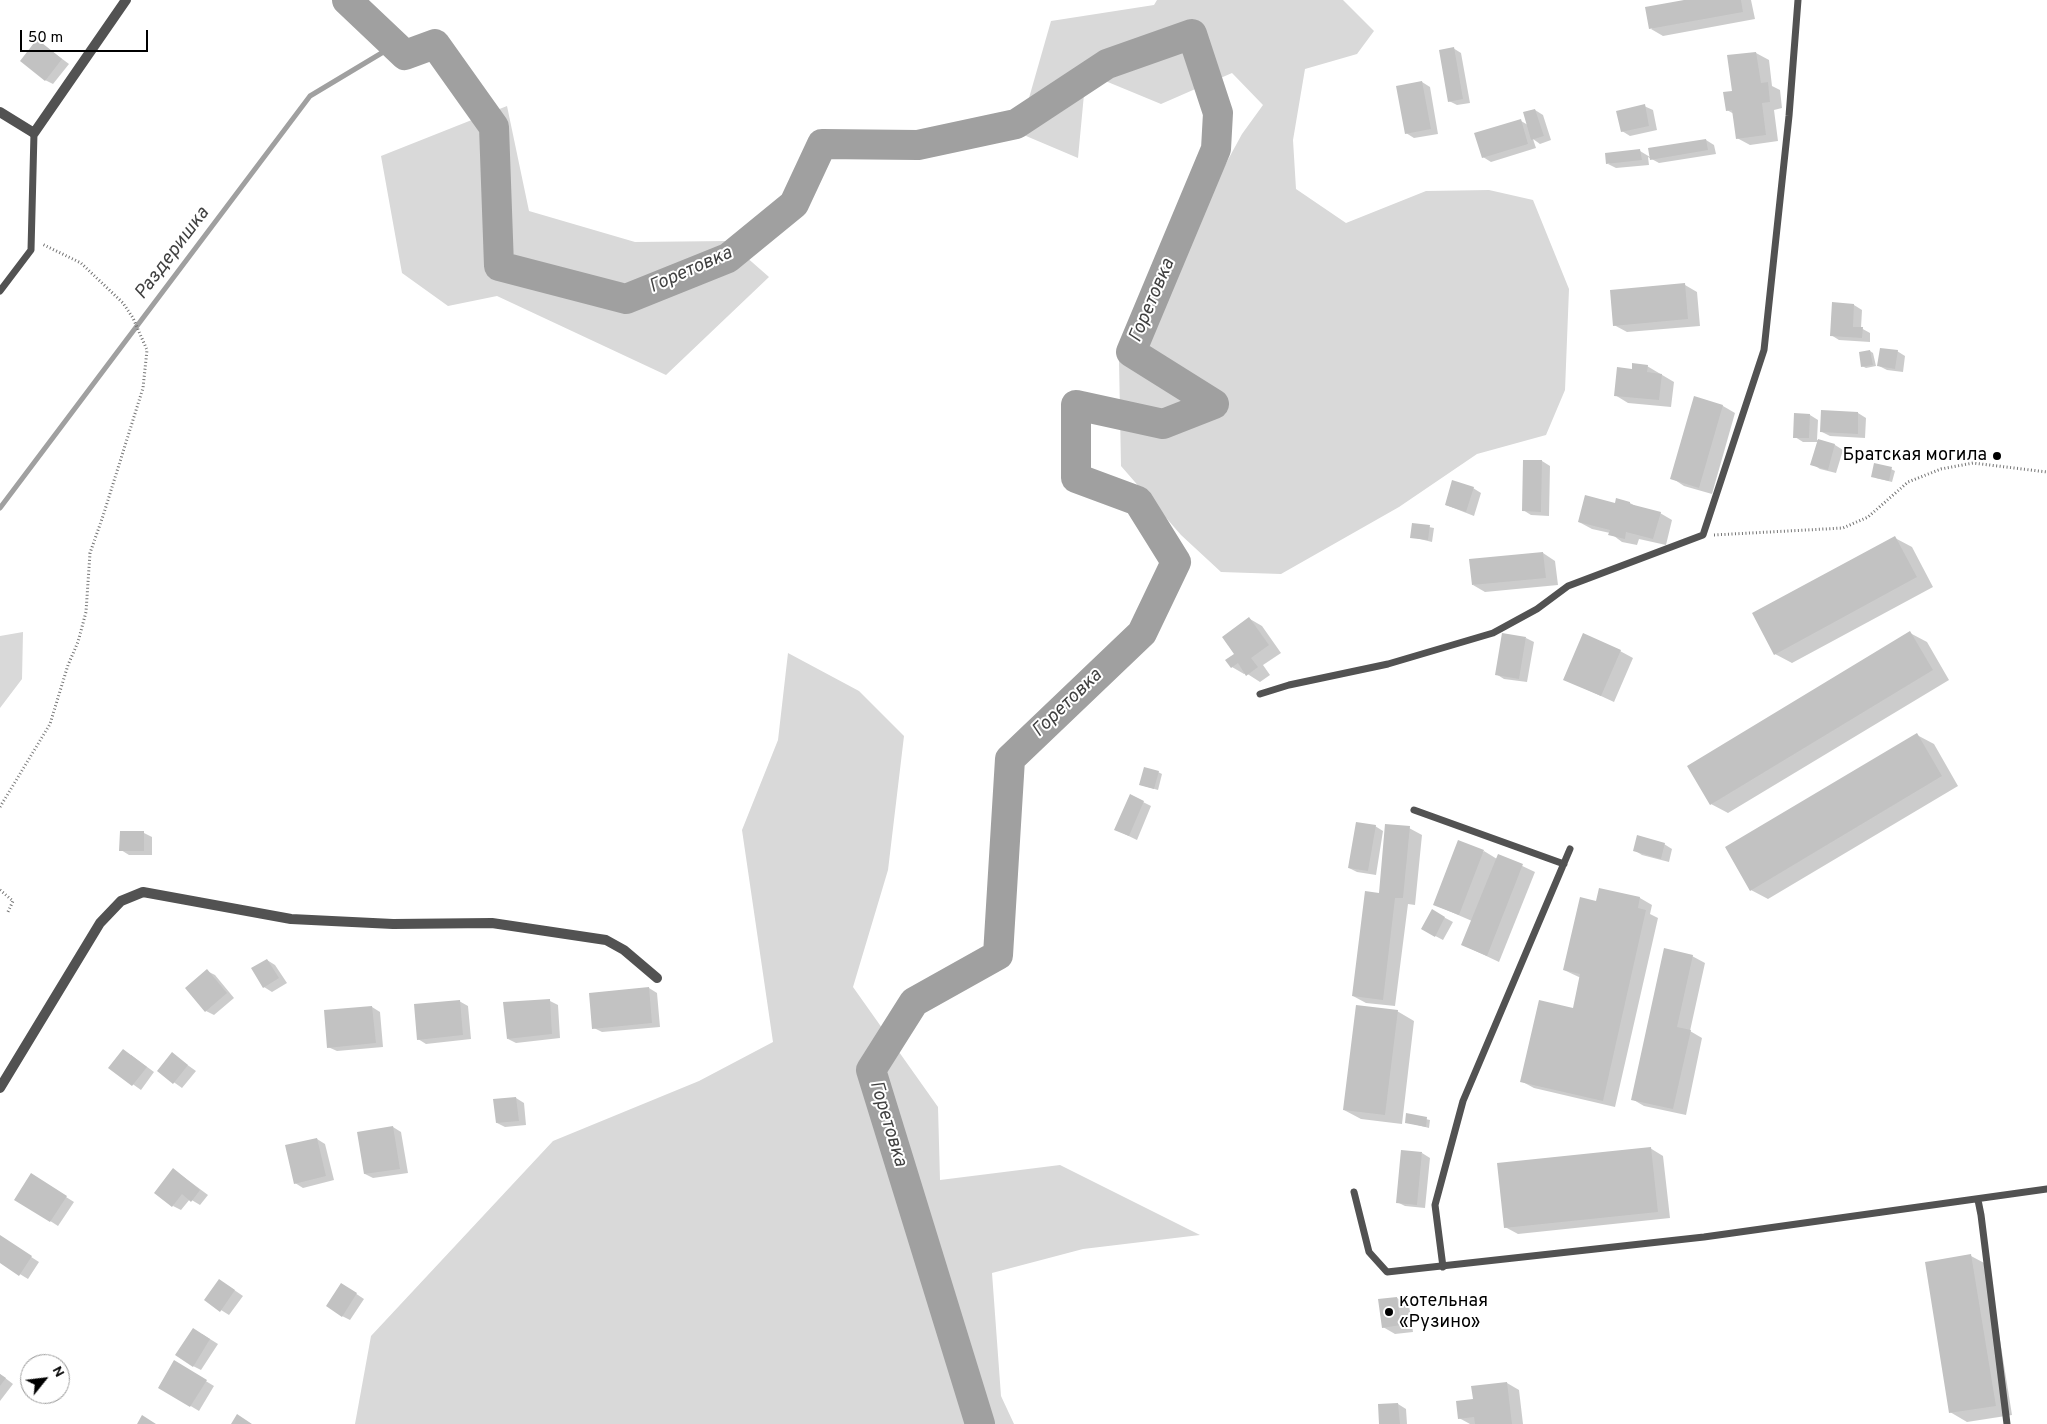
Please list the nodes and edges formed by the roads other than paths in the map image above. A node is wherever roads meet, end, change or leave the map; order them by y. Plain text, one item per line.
1 (126, 0) edge
2 (1798, 0) edge
3 (0, 112) edge
4 (34, 133) junction
5 (0, 291) edge
6 (1260, 694) dead end
7 (1414, 810) dead end
8 (1570, 849) dead end
9 (1564, 864) junction
10 (656, 978) dead end
11 (0, 1088) edge
12 (2047, 1190) edge
13 (1354, 1192) dead end
14 (1978, 1200) junction
15 (1443, 1267) junction
16 (2007, 1424) edge

1 - 4 street
2 - 6 lane
3 - 4 street
4 - 5 lane
7 - 9 lane
8 - 9 lane
9 - 15 lane
10 - 11 street
12 - 14 lane
13 - 15 lane
14 - 15 lane
14 - 16 lane

